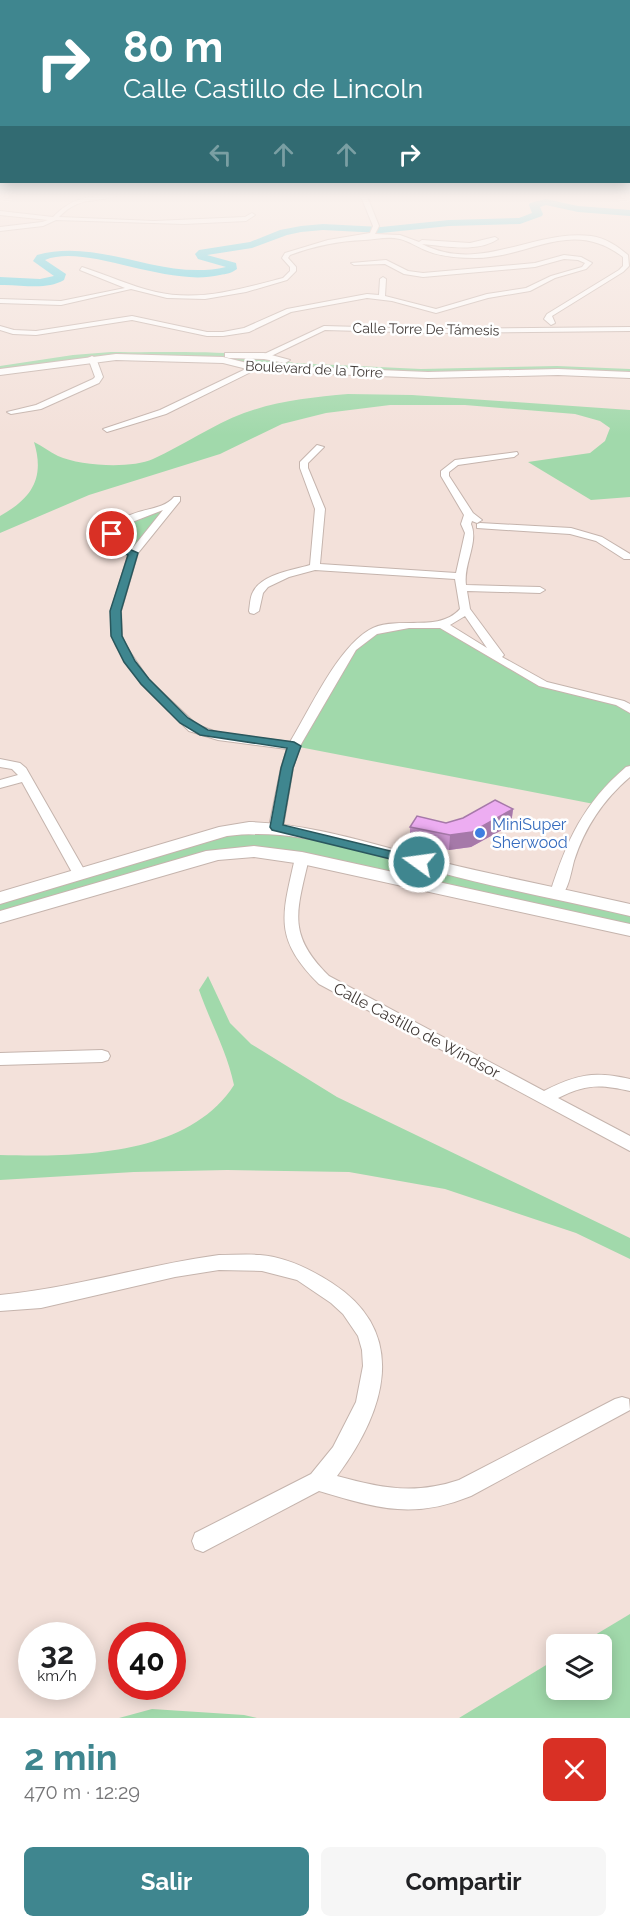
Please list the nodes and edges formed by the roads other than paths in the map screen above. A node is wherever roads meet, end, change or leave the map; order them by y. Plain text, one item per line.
1 (95, 274) edge
2 (290, 274) edge
3 (416, 274) edge
4 (434, 274) edge
5 (563, 274) edge
6 (616, 274) edge
7 (383, 279) dead end
8 (120, 284) junction
9 (135, 288) junction
10 (114, 290) junction
11 (382, 297) junction
12 (0, 301) edge
13 (422, 306) junction
14 (447, 306) junction
15 (551, 323) junction
16 (0, 328) edge
17 (630, 328) edge
18 (538, 329) junction
19 (593, 330) junction
20 (264, 356) junction
21 (226, 357) junction
22 (93, 358) junction
23 (292, 365) junction
24 (0, 366) edge
25 (255, 368) junction
26 (630, 369) edge
27 (0, 372) edge
28 (630, 375) edge
29 (11, 412) dead end
30 (107, 429) dead end
31 (320, 447) dead end
32 (514, 454) dead end
33 (470, 515) junction
34 (480, 526) junction
35 (470, 533) junction
36 (133, 553) junction
37 (628, 557) dead end
38 (315, 567) junction
39 (460, 576) junction
40 (461, 588) junction
41 (540, 590) dead end
42 (465, 609) junction
43 (254, 611) dead end
44 (442, 625) junction
45 (503, 662) junction
46 (630, 709) edge
47 (294, 746) junction
48 (0, 763) edge
49 (630, 770) edge
50 (26, 777) junction
51 (0, 784) edge
52 (276, 827) junction
53 (225, 831) junction
54 (236, 850) junction
55 (302, 858) junction
56 (439, 867) junction
57 (79, 873) junction
58 (428, 885) junction
59 (557, 893) junction
60 (0, 898) edge
61 (630, 910) edge
62 (0, 917) edge
63 (630, 930) edge
64 (102, 1056) dead end
65 (0, 1059) edge
66 (630, 1085) edge
67 (546, 1097) junction
68 (630, 1144) edge
69 (0, 1303) edge
70 (622, 1406) dead end
71 (318, 1480) junction
72 (203, 1541) dead end

1 - 8 street
2 - 9 street
3 - 4 street
5 - 14 street
6 - 15 street
7 - 11 street
8 - 9 street
8 - 10 street
9 - 10 street
10 - 12 street
11 - 13 street
11 - 16 street
13 - 14 street
13 - 14 street
15 - 18 street
15 - 19 street
17 - 19 street
18 - 19 street, Calle Torre De Támesis
18 - 20 street, Calle Torre De Támesis
20 - 21 street, Boulevard de la Torre
20 - 23 street, Boulevard de la Torre
21 - 22 street, Boulevard de la Torre
21 - 24 street, Boulevard de la Torre
21 - 25 street, Boulevard de la Torre
22 - 27 street, Boulevard de la Torre
22 - 29 street
23 - 25 street, Boulevard de la Torre
23 - 26 street, Boulevard de la Torre
23 - 28 street, Boulevard de la Torre
25 - 30 street
31 - 38 street
32 - 33 street
33 - 34 street
33 - 35 street
34 - 35 street
34 - 37 street
35 - 39 street
36 - 36 street
36 - 47 street
38 - 39 street
38 - 43 street
39 - 40 street
40 - 41 street
40 - 42 street
42 - 44 street
42 - 45 street
44 - 45 street
44 - 47 street
45 - 46 street
47 - 52 street
48 - 50 street
49 - 59 street
50 - 51 street
50 - 57 street
52 - 53 street
52 - 56 street
53 - 54 street
53 - 57 street
54 - 55 street
54 - 62 street
55 - 58 street
55 - 67 street, Calle Castillo de Windsor
56 - 58 street
56 - 59 street
57 - 60 street
58 - 63 street
59 - 61 street
64 - 65 street
66 - 67 street
67 - 68 street, Calle Castillo de Windsor
69 - 71 street
70 - 71 street
71 - 72 street

